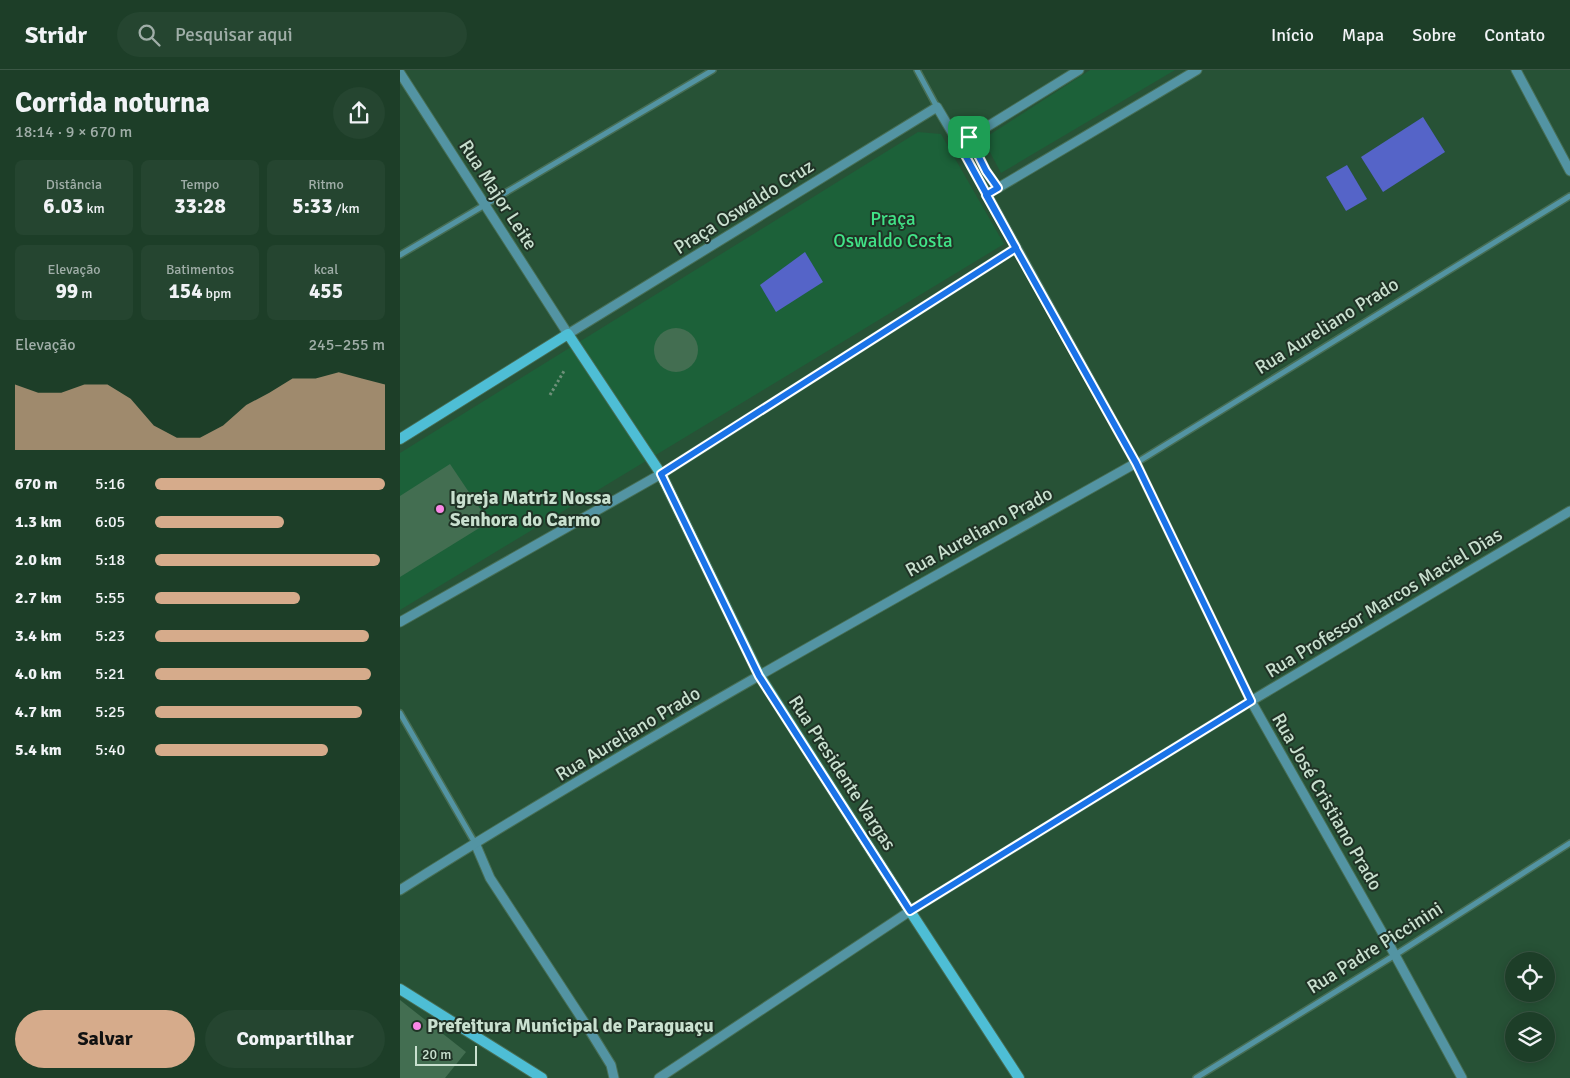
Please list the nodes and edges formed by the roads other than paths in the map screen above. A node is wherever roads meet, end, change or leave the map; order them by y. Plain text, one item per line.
1 (713, 70) edge
2 (917, 70) edge
3 (1079, 70) edge
4 (1197, 70) edge
5 (1516, 70) edge
6 (400, 73) edge
7 (937, 107) junction
8 (969, 137) junction
9 (959, 144) junction
10 (1570, 171) edge
11 (998, 188) junction
12 (986, 195) junction
13 (1570, 196) edge
14 (485, 204) junction
15 (1016, 248) junction
16 (400, 255) edge
17 (568, 334) junction
18 (400, 439) edge
19 (1136, 463) junction
20 (661, 474) junction
21 (1570, 511) edge
22 (400, 622) edge
23 (759, 676) junction
24 (1251, 701) junction
25 (400, 713) edge
26 (475, 843) junction
27 (1570, 843) edge
28 (400, 890) edge
29 (910, 911) junction
30 (1395, 955) junction
31 (400, 989) edge
32 (542, 1078) edge
33 (614, 1078) edge
34 (659, 1078) edge
35 (1018, 1078) edge
36 (1196, 1078) edge
37 (1462, 1078) edge

1 - 14 street
2 - 7 street
3 - 8 street
4 - 11 street
5 - 10 street
6 - 14 street, Rua Major Leite
7 - 9 street
7 - 17 street, Praça Oswaldo Cruz
8 - 9 street
8 - 11 street
9 - 12 street
11 - 12 street
12 - 15 street
13 - 19 street, Rua Aureliano Prado
14 - 16 street
14 - 17 street, Rua Major Leite
15 - 19 street, Rua José Cristiano Prado
15 - 20 street
17 - 18 main road
17 - 20 main road
19 - 23 street, Rua Aureliano Prado
19 - 24 street, Rua José Cristiano Prado
20 - 22 street
20 - 23 main road, Rua Presidente Vargas
21 - 24 street, Rua Professor Marcos Maciel Dias
23 - 26 street, Rua Aureliano Prado
23 - 29 main road, Rua Presidente Vargas
24 - 29 street, Rua Professor Marcos Maciel Dias
24 - 30 street, Rua José Cristiano Prado
25 - 26 street
26 - 28 street, Rua Aureliano Prado
26 - 33 street
27 - 30 street, Rua Padre Piccinini
29 - 34 street, Rua Professor Marcos Maciel Dias
29 - 35 main road, Rua Presidente Vargas
30 - 36 street, Rua Padre Piccinini
30 - 37 street, Rua José Cristiano Prado
31 - 32 main road

